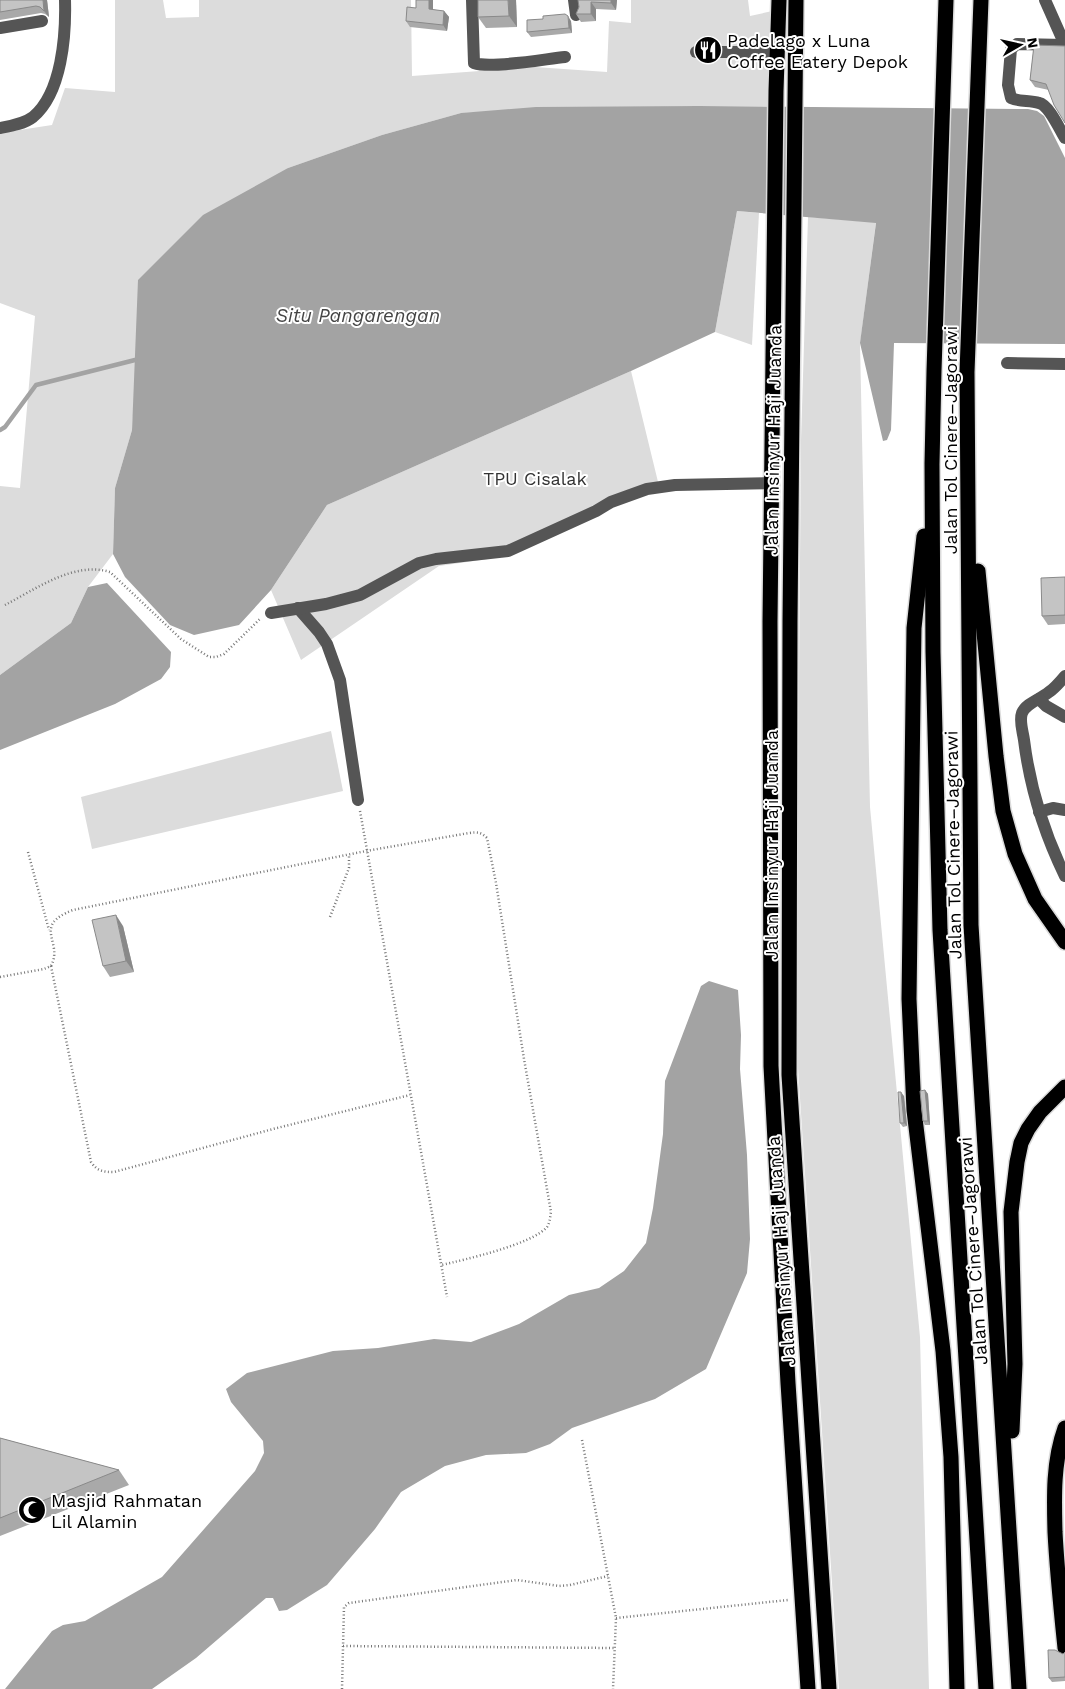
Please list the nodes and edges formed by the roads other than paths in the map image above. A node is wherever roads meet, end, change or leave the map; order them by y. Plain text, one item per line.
1 (65, 0) edge
2 (472, 0) edge
3 (574, 0) edge
4 (779, 0) edge
5 (796, 0) edge
6 (946, 0) edge
7 (981, 0) edge
8 (1045, 0) edge
9 (576, 15) edge
10 (42, 21) dead end
11 (0, 28) edge
12 (1065, 45) edge
13 (696, 52) dead end
14 (777, 52) junction
15 (565, 57) dead end
16 (0, 128) edge
17 (1065, 138) edge
18 (1007, 363) dead end
19 (1065, 364) edge
20 (932, 464) junction
21 (772, 483) junction
22 (969, 488) junction
23 (298, 608) junction
24 (271, 613) road end
25 (790, 621) junction
26 (770, 622) junction
27 (1065, 676) edge
28 (1039, 699) junction
29 (1065, 717) edge
30 (358, 800) road end
31 (1065, 810) edge
32 (1039, 812) junction
33 (1065, 876) edge
34 (1065, 942) edge
35 (1065, 1087) edge
36 (1065, 1428) edge
37 (1008, 1507) junction
38 (1065, 1648) edge
39 (808, 1689) edge
40 (829, 1689) edge
41 (957, 1689) edge
42 (986, 1689) edge
43 (1019, 1689) edge

1 - 16 street
2 - 15 street
3 - 9 street
4 - 14 highway, Jalan Insinyur Haji Juanda
5 - 25 highway, Jalan Insinyur Haji Juanda
6 - 20 highway, Jalan Tol Cinere–Jagorawi
7 - 22 highway, Jalan Tol Cinere–Jagorawi
8 - 12 street
10 - 11 street
12 - 17 street
13 - 14 street
14 - 21 highway, Jalan Insinyur Haji Juanda
18 - 19 street
20 - 41 highway
20 - 42 highway, Jalan Tol Cinere–Jagorawi
21 - 23 street
21 - 26 highway, Jalan Insinyur Haji Juanda
22 - 34 highway
22 - 37 highway, Jalan Tol Cinere–Jagorawi
23 - 24 street
23 - 30 street
25 - 26 highway
25 - 40 highway, Jalan Insinyur Haji Juanda
26 - 39 highway, Jalan Insinyur Haji Juanda
27 - 28 street
28 - 29 street
28 - 32 street
31 - 32 street
32 - 33 street
35 - 37 highway
36 - 38 highway
37 - 43 highway, Jalan Tol Cinere–Jagorawi

